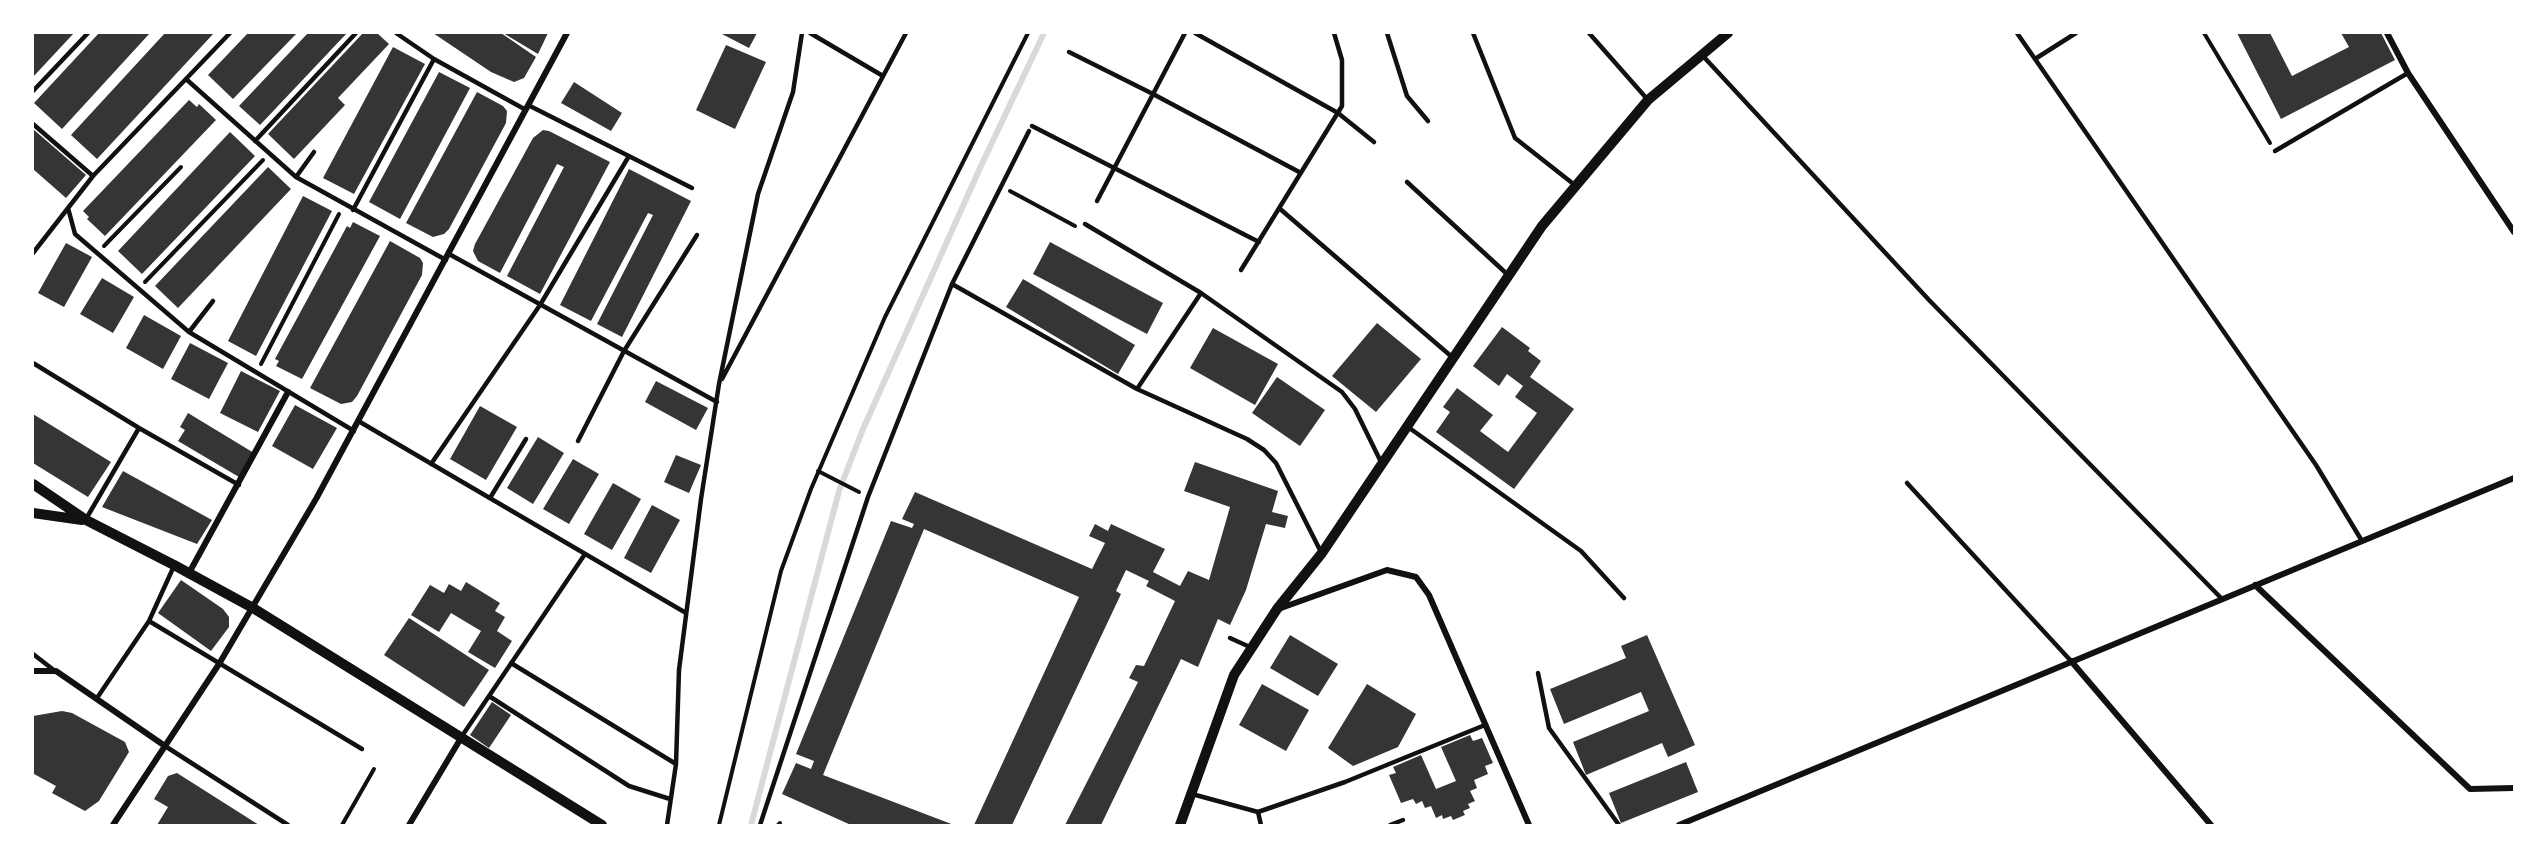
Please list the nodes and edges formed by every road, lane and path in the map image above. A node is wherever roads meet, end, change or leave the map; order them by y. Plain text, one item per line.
1 (88, 33) edge
2 (230, 33) edge
3 (356, 33) edge
4 (396, 33) edge
5 (567, 33) edge
6 (802, 33) edge
7 (810, 33) edge
8 (906, 33) edge
9 (1028, 33) edge
10 (1185, 33) edge
11 (1195, 33) edge
12 (1334, 33) edge
13 (1387, 33) edge
14 (1473, 33) edge
15 (1589, 33) edge
16 (1728, 33) edge
17 (2017, 33) edge
18 (2076, 33) edge
19 (2204, 33) edge
20 (2387, 33) edge
21 (1069, 52) dead end
22 (1702, 55) junction
23 (434, 59) junction
24 (2035, 59) junction
25 (2408, 73) junction
26 (883, 76) junction
27 (186, 79) junction
28 (33, 91) edge
29 (1153, 94) junction
30 (1648, 100) junction
31 (527, 108) junction
32 (1338, 113) junction
33 (1428, 121) dead end
34 (33, 124) edge
35 (255, 141) junction
36 (1374, 142) dead end
37 (2275, 151) joint
38 (314, 152) dead end
39 (269, 154) junction
40 (629, 156) junction
41 (181, 167) dead end
42 (1114, 168) junction
43 (1300, 173) junction
44 (93, 176) junction
45 (296, 177) junction
46 (1407, 182) dead end
47 (1001, 186) junction
48 (1576, 186) junction
49 (692, 188) dead end
50 (1097, 201) dead end
51 (344, 205) junction
52 (68, 208) junction
53 (1279, 208) junction
54 (353, 210) junction
55 (1085, 224) joint
56 (2514, 232) edge
57 (697, 235) dead end
58 (1259, 242) junction
59 (33, 253) edge
60 (97, 253) junction
61 (447, 257) junction
62 (1241, 270) dead end
63 (1509, 276) junction
64 (952, 284) junction
65 (139, 289) junction
66 (1201, 293) junction
67 (213, 301) dead end
68 (540, 305) junction
69 (189, 332) junction
70 (624, 351) junction
71 (1454, 358) junction
72 (33, 363) edge
73 (256, 373) junction
74 (719, 384) junction
75 (1137, 389) junction
76 (288, 392) junction
77 (717, 402) junction
78 (360, 422) junction
79 (1408, 427) junction
80 (139, 428) junction
81 (354, 431) junction
82 (526, 439) dead end
83 (578, 441) dead end
84 (431, 464) junction
85 (1383, 464) junction
86 (818, 471) junction
87 (2514, 478) edge
88 (1907, 483) dead end
89 (33, 484) edge
90 (239, 485) junction
91 (861, 493) dead end
92 (490, 498) junction
93 (33, 513) edge
94 (86, 520) junction
95 (2362, 540) junction
96 (1322, 553) junction
97 (585, 554) junction
98 (174, 565) junction
99 (189, 573) junction
100 (2255, 585) junction
101 (1624, 598) dead end
102 (2222, 599) junction
103 (253, 608) junction
104 (1277, 609) junction
105 (686, 614) junction
106 (149, 621) junction
107 (1230, 638) dead end
108 (1252, 648) junction
109 (33, 654) edge
110 (2071, 662) junction
111 (511, 663) junction
112 (219, 664) junction
113 (33, 671) edge
114 (56, 671) junction
115 (1539, 673) dead end
116 (489, 696) junction
117 (97, 698) junction
118 (1485, 725) junction
119 (461, 738) junction
120 (165, 746) junction
121 (362, 749) dead end
122 (676, 764) junction
123 (374, 769) dead end
124 (2514, 788) edge
125 (1191, 794) junction
126 (670, 799) junction
127 (1258, 812) junction
128 (1404, 820) dead end
129 (112, 825) edge
130 (288, 825) edge
131 (342, 825) edge
132 (409, 825) edge
133 (602, 825) edge
134 (667, 825) edge
135 (719, 825) edge
136 (760, 825) edge
137 (1180, 825) edge
138 (1261, 825) edge
139 (1390, 825) edge
140 (1529, 825) edge
141 (1619, 825) edge
142 (1679, 825) edge
143 (2211, 825) edge

1 - 28 lane
2 - 27 lane
3 - 35 lane
4 - 23 lane
5 - 31 street
6 - 74 lane
7 - 26 lane
8 - 26 lane
9 - 86 path
10 - 29 lane
11 - 32 lane
12 - 32 lane
13 - 33 lane
14 - 48 lane
15 - 30 lane
16 - 22 street
17 - 24 lane
18 - 24 lane
19 - 37 path
20 - 25 street
21 - 29 lane
22 - 30 street
22 - 102 lane
23 - 31 lane
23 - 54 lane
24 - 95 lane
25 - 37 lane
25 - 56 street
26 - 74 lane
27 - 35 lane
27 - 44 lane
29 - 42 lane
29 - 43 lane
30 - 48 street
31 - 40 lane
31 - 61 street
32 - 36 lane
32 - 43 lane
34 - 44 lane
35 - 39 lane
38 - 45 lane
39 - 45 lane
39 - 65 path
40 - 49 lane
40 - 68 lane
41 - 60 path
42 - 47 lane
42 - 50 lane
42 - 58 lane
43 - 53 lane
44 - 52 lane
45 - 51 lane
46 - 63 lane
47 - 55 path
47 - 64 lane
48 - 63 street
51 - 54 lane
51 - 73 path
52 - 59 lane
52 - 60 lane
53 - 58 lane
53 - 71 lane
54 - 61 lane
55 - 66 lane
57 - 70 lane
58 - 62 lane
60 - 65 lane
61 - 68 lane
61 - 78 street
63 - 71 street
64 - 75 lane
64 - 136 lane
65 - 69 lane
66 - 75 lane
66 - 85 lane
67 - 69 lane
68 - 70 lane
68 - 84 lane
69 - 73 lane
70 - 77 lane
70 - 83 lane
71 - 79 street
72 - 80 lane
73 - 76 lane
74 - 77 lane
75 - 96 lane
76 - 81 lane
76 - 90 street
77 - 105 lane
78 - 81 street
78 - 84 lane
79 - 85 street
79 - 101 lane
80 - 90 lane
80 - 94 lane
81 - 103 street
82 - 92 lane
84 - 92 lane
85 - 96 street
86 - 91 path
86 - 135 path
87 - 95 street
88 - 110 lane
89 - 94 street
90 - 99 street
92 - 97 lane
93 - 94 street
94 - 98 street
95 - 100 street
96 - 104 street
97 - 105 lane
97 - 111 lane
98 - 99 street
98 - 106 lane
99 - 103 street
100 - 102 street
100 - 124 street
102 - 110 street
103 - 112 street
103 - 119 street
104 - 108 street
104 - 118 street
105 - 122 lane
106 - 112 lane
106 - 117 lane
107 - 108 lane
108 - 125 street
109 - 114 lane
110 - 142 street
110 - 143 street
111 - 116 lane
111 - 122 lane
112 - 120 street
112 - 121 lane
113 - 114 street
114 - 117 street
115 - 141 lane
116 - 119 lane
116 - 126 lane
117 - 120 street
118 - 127 lane
118 - 140 street
119 - 132 street
119 - 133 street
120 - 129 street
120 - 130 lane
122 - 126 lane
123 - 131 path
125 - 127 lane
125 - 137 street
126 - 134 lane
127 - 138 lane
128 - 139 lane

